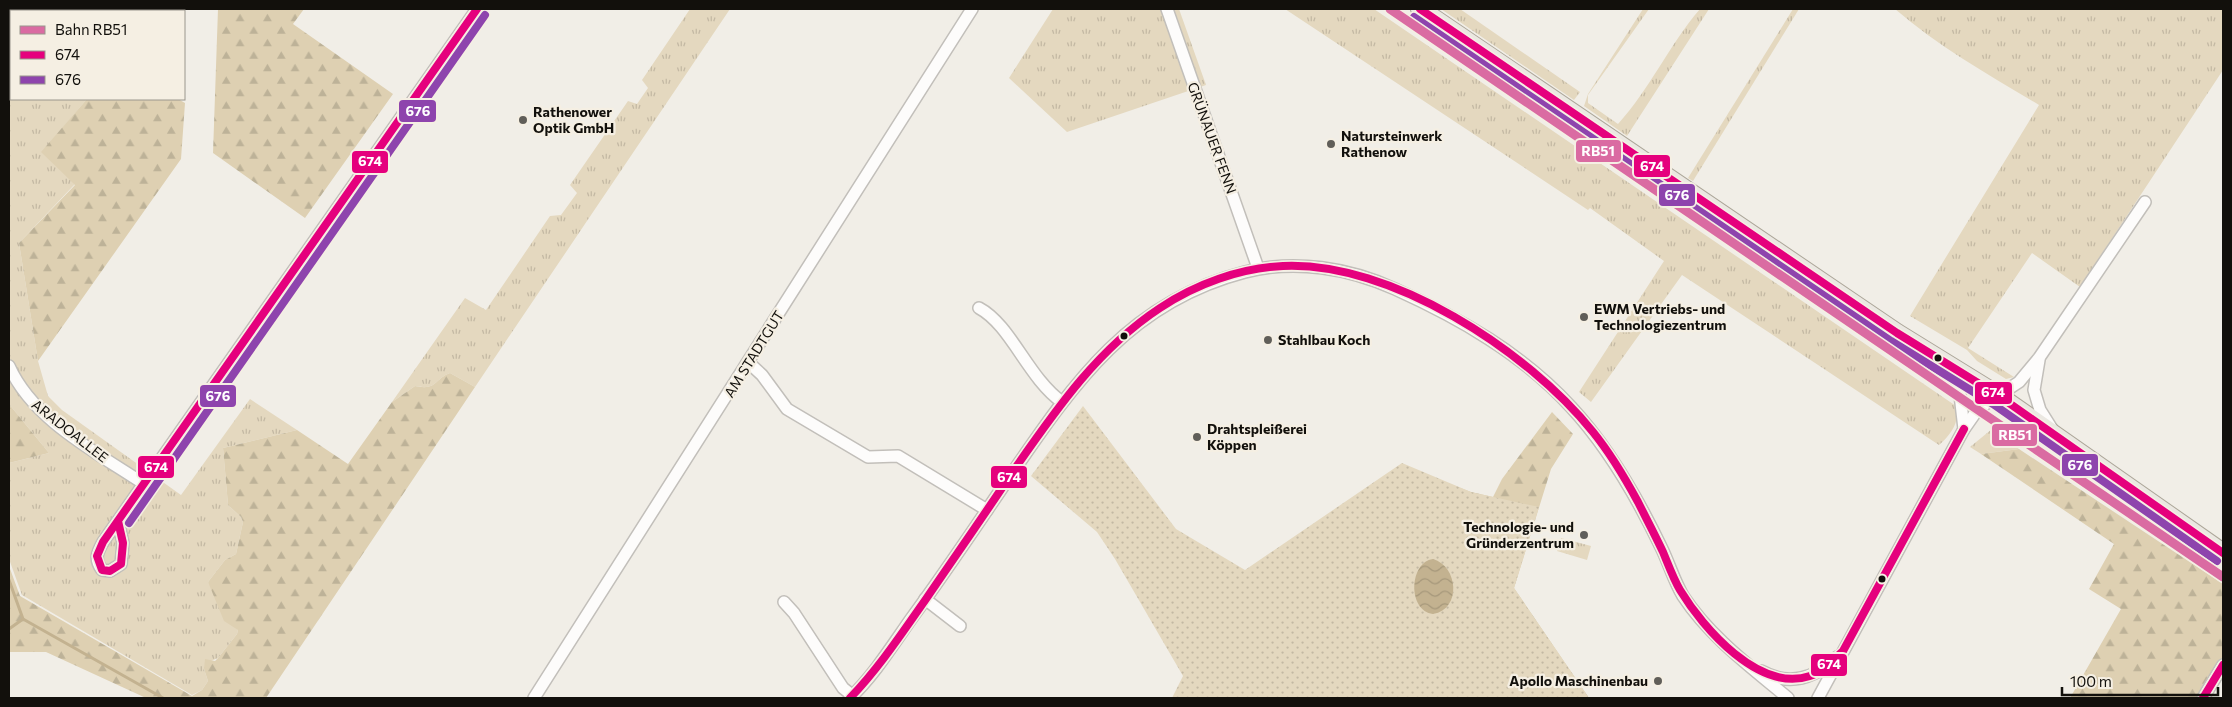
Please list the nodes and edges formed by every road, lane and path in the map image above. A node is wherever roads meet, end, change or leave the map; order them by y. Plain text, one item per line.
1 (477, 9) edge
2 (972, 9) edge
3 (1167, 9) edge
4 (1420, 9) edge
5 (2146, 202) dead end
6 (1258, 268) junction
7 (979, 308) dead end
8 (2039, 358) junction
9 (749, 363) junction
10 (1947, 364) junction
11 (9, 366) edge
12 (1999, 396) junction
13 (1062, 402) junction
14 (1964, 428) junction
15 (2057, 437) junction
16 (144, 484) junction
17 (987, 510) junction
18 (118, 521) dead end
19 (2223, 553) edge
20 (925, 599) junction
21 (784, 602) dead end
22 (960, 626) dead end
23 (1843, 651) junction
24 (1745, 661) junction
25 (2223, 665) edge
26 (852, 697) edge
27 (534, 698) edge
28 (1788, 698) edge
29 (1818, 698) edge
30 (2203, 698) edge

1 - 16 street
2 - 9 street, AM STADTGUT
3 - 6 street, GRÜNAUER FENN
4 - 10 main road
5 - 8 street
6 - 13 street
6 - 24 street
7 - 13 street
8 - 12 street
8 - 15 street
9 - 17 street
9 - 27 street, AM STADTGUT
10 - 12 main road
10 - 14 street
11 - 16 street, ARADOALLEE
12 - 14 street
12 - 15 main road
13 - 17 street
14 - 23 street
15 - 19 main road
16 - 18 street
17 - 20 street
20 - 22 street
20 - 26 street
21 - 26 street
23 - 24 street
23 - 29 street
24 - 28 street
25 - 30 street

